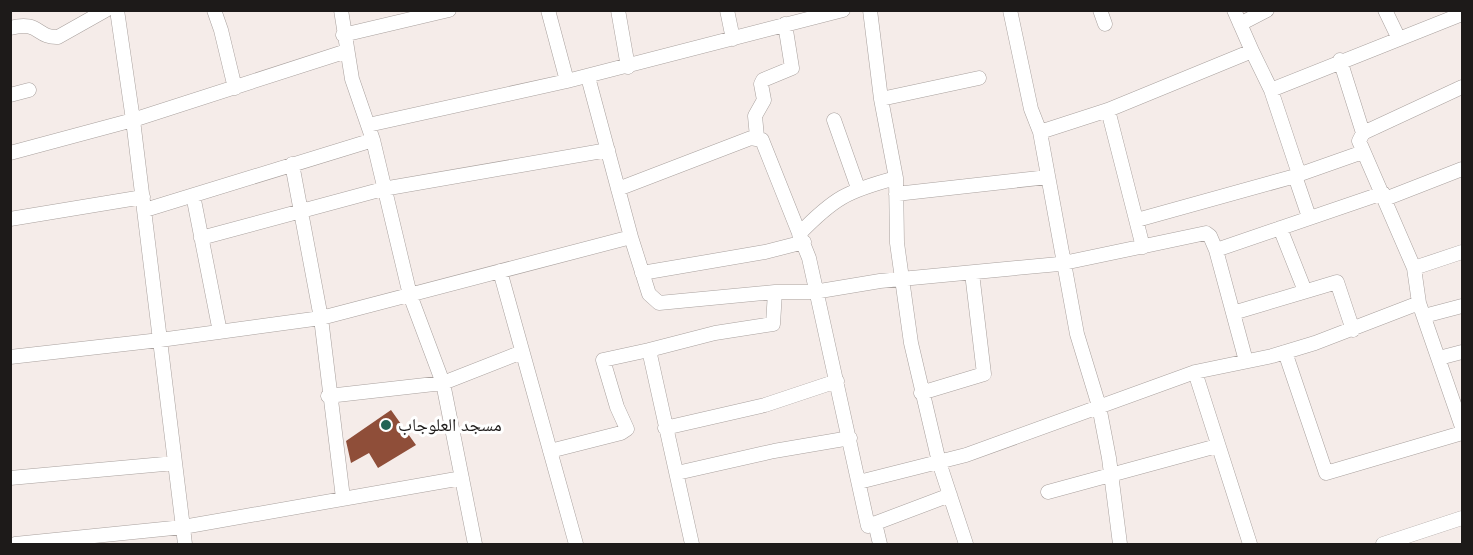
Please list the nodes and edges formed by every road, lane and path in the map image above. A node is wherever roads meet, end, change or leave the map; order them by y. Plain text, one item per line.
1 (106, 10) edge
2 (117, 10) edge
3 (214, 10) edge
4 (341, 10) edge
5 (449, 10) edge
6 (548, 10) edge
7 (618, 10) edge
8 (727, 10) edge
9 (843, 10) edge
10 (870, 10) edge
11 (1010, 10) edge
12 (1234, 10) edge
13 (1268, 10) edge
14 (1385, 10) edge
15 (1462, 14) edge
16 (785, 24) junction
17 (1240, 24) junction
18 (10, 28) edge
19 (343, 35) junction
20 (733, 39) junction
21 (1399, 39) junction
22 (347, 51) junction
23 (1252, 51) junction
24 (1340, 60) junction
25 (628, 67) junction
26 (588, 77) junction
27 (979, 78) dead end
28 (567, 81) junction
29 (1462, 87) edge
30 (235, 88) junction
31 (29, 90) dead end
32 (1271, 90) junction
33 (10, 95) edge
34 (881, 99) junction
35 (1108, 110) junction
36 (134, 120) junction
37 (834, 120) dead end
38 (368, 125) junction
39 (1040, 132) junction
40 (1363, 133) junction
41 (757, 137) junction
42 (373, 140) junction
43 (608, 150) junction
44 (1362, 152) junction
45 (10, 153) edge
46 (292, 164) junction
47 (1462, 169) edge
48 (1297, 175) junction
49 (1048, 177) junction
50 (896, 178) junction
51 (858, 188) junction
52 (383, 189) junction
53 (618, 189) junction
54 (896, 194) junction
55 (193, 195) junction
56 (1384, 196) junction
57 (144, 204) junction
58 (301, 210) junction
59 (1309, 217) junction
60 (10, 219) edge
61 (1137, 220) junction
62 (1280, 228) junction
63 (630, 237) junction
64 (201, 238) junction
65 (801, 238) junction
66 (1143, 247) junction
67 (1216, 250) junction
68 (1462, 252) edge
69 (1064, 263) junction
70 (1414, 268) junction
71 (500, 271) junction
72 (642, 273) junction
73 (972, 273) junction
74 (902, 280) junction
75 (814, 291) junction
76 (1305, 291) junction
77 (775, 292) junction
78 (410, 295) junction
79 (1462, 306) edge
80 (1422, 310) junction
81 (1233, 313) junction
82 (321, 318) junction
83 (1353, 330) junction
84 (220, 332) junction
85 (160, 340) junction
86 (649, 350) junction
87 (522, 352) junction
88 (1285, 352) junction
89 (1462, 352) edge
90 (10, 357) edge
91 (1438, 358) junction
92 (1246, 361) junction
93 (1195, 372) junction
94 (837, 381) junction
95 (443, 383) junction
96 (921, 393) junction
97 (328, 396) junction
98 (1099, 406) junction
99 (1462, 427) edge
100 (664, 428) junction
101 (1462, 433) edge
102 (850, 438) junction
103 (1217, 446) junction
104 (550, 451) junction
105 (939, 462) junction
106 (175, 463) junction
107 (676, 473) junction
108 (1112, 477) junction
109 (10, 478) edge
110 (462, 478) junction
111 (859, 482) junction
112 (1048, 492) dead end
113 (950, 495) junction
114 (343, 498) junction
115 (1462, 518) edge
116 (874, 523) junction
117 (183, 527) junction
118 (15, 544) edge
119 (185, 544) edge
120 (475, 544) edge
121 (576, 544) edge
122 (692, 544) edge
123 (880, 544) edge
124 (966, 544) edge
125 (1120, 544) edge
126 (1250, 544) edge
127 (1383, 544) edge

1 - 18 street
2 - 36 street
3 - 30 street
4 - 19 street
5 - 19 street
6 - 28 street
7 - 25 street
8 - 20 street
9 - 16 street
10 - 34 street
11 - 39 street
12 - 17 street
13 - 17 street
14 - 21 street
15 - 21 street
16 - 20 street
16 - 41 street
17 - 23 street
19 - 22 street
20 - 25 street
21 - 24 street
22 - 30 street
22 - 38 street
23 - 32 street
23 - 35 street
24 - 32 street
24 - 40 street
25 - 26 street
26 - 28 street
26 - 43 street
27 - 34 street
28 - 38 street
29 - 40 street
30 - 36 street
31 - 33 street
32 - 48 street
34 - 50 street
35 - 39 street
35 - 61 street
36 - 45 street
36 - 57 street
37 - 51 street
38 - 42 street
39 - 49 street
40 - 44 street
41 - 53 street
41 - 65 street
42 - 46 street
42 - 52 street
43 - 52 street
43 - 53 street
44 - 48 street
44 - 56 street
46 - 55 street
46 - 58 street
47 - 56 street
48 - 59 street
48 - 61 street
49 - 54 street
49 - 69 street
50 - 51 street
50 - 54 street
51 - 65 street
52 - 58 street
52 - 78 street
53 - 63 street
54 - 74 street
55 - 57 street
55 - 64 street
56 - 59 street
56 - 70 street
57 - 60 street
57 - 85 street
58 - 64 street
58 - 82 street
59 - 62 street
61 - 66 street
62 - 67 street
62 - 76 street
63 - 71 street
63 - 72 street
64 - 84 street
65 - 72 street
65 - 75 street
66 - 67 street
66 - 69 street
67 - 81 street
68 - 70 street
69 - 73 street
69 - 98 street
70 - 80 street
71 - 78 street
71 - 87 street
72 - 77 street
73 - 74 street
73 - 96 street
74 - 75 street
74 - 96 street
75 - 77 street
75 - 94 street
76 - 81 street
76 - 83 street
77 - 86 street
78 - 82 street
78 - 95 street
79 - 80 street
80 - 83 street
80 - 91 street
81 - 92 street
82 - 84 street
82 - 97 street
83 - 88 street
84 - 85 street
85 - 90 street
85 - 106 street
86 - 100 street
86 - 104 street
87 - 95 street
87 - 104 street
88 - 92 street
88 - 101 street
89 - 91 street
91 - 99 street
92 - 93 street
93 - 98 street
93 - 103 street
94 - 100 street
94 - 102 street
95 - 97 street
95 - 110 street
96 - 105 street
97 - 114 street
98 - 105 street
98 - 108 street
100 - 107 street
102 - 107 street
102 - 111 street
103 - 108 street
103 - 126 street
104 - 121 street
105 - 111 street
105 - 113 street
106 - 109 street
106 - 117 street
107 - 122 street
108 - 112 street
108 - 125 street
110 - 114 street
110 - 120 street
111 - 116 street
113 - 116 street
113 - 124 street
114 - 117 street
115 - 127 street
116 - 123 street
117 - 118 street
117 - 119 street

